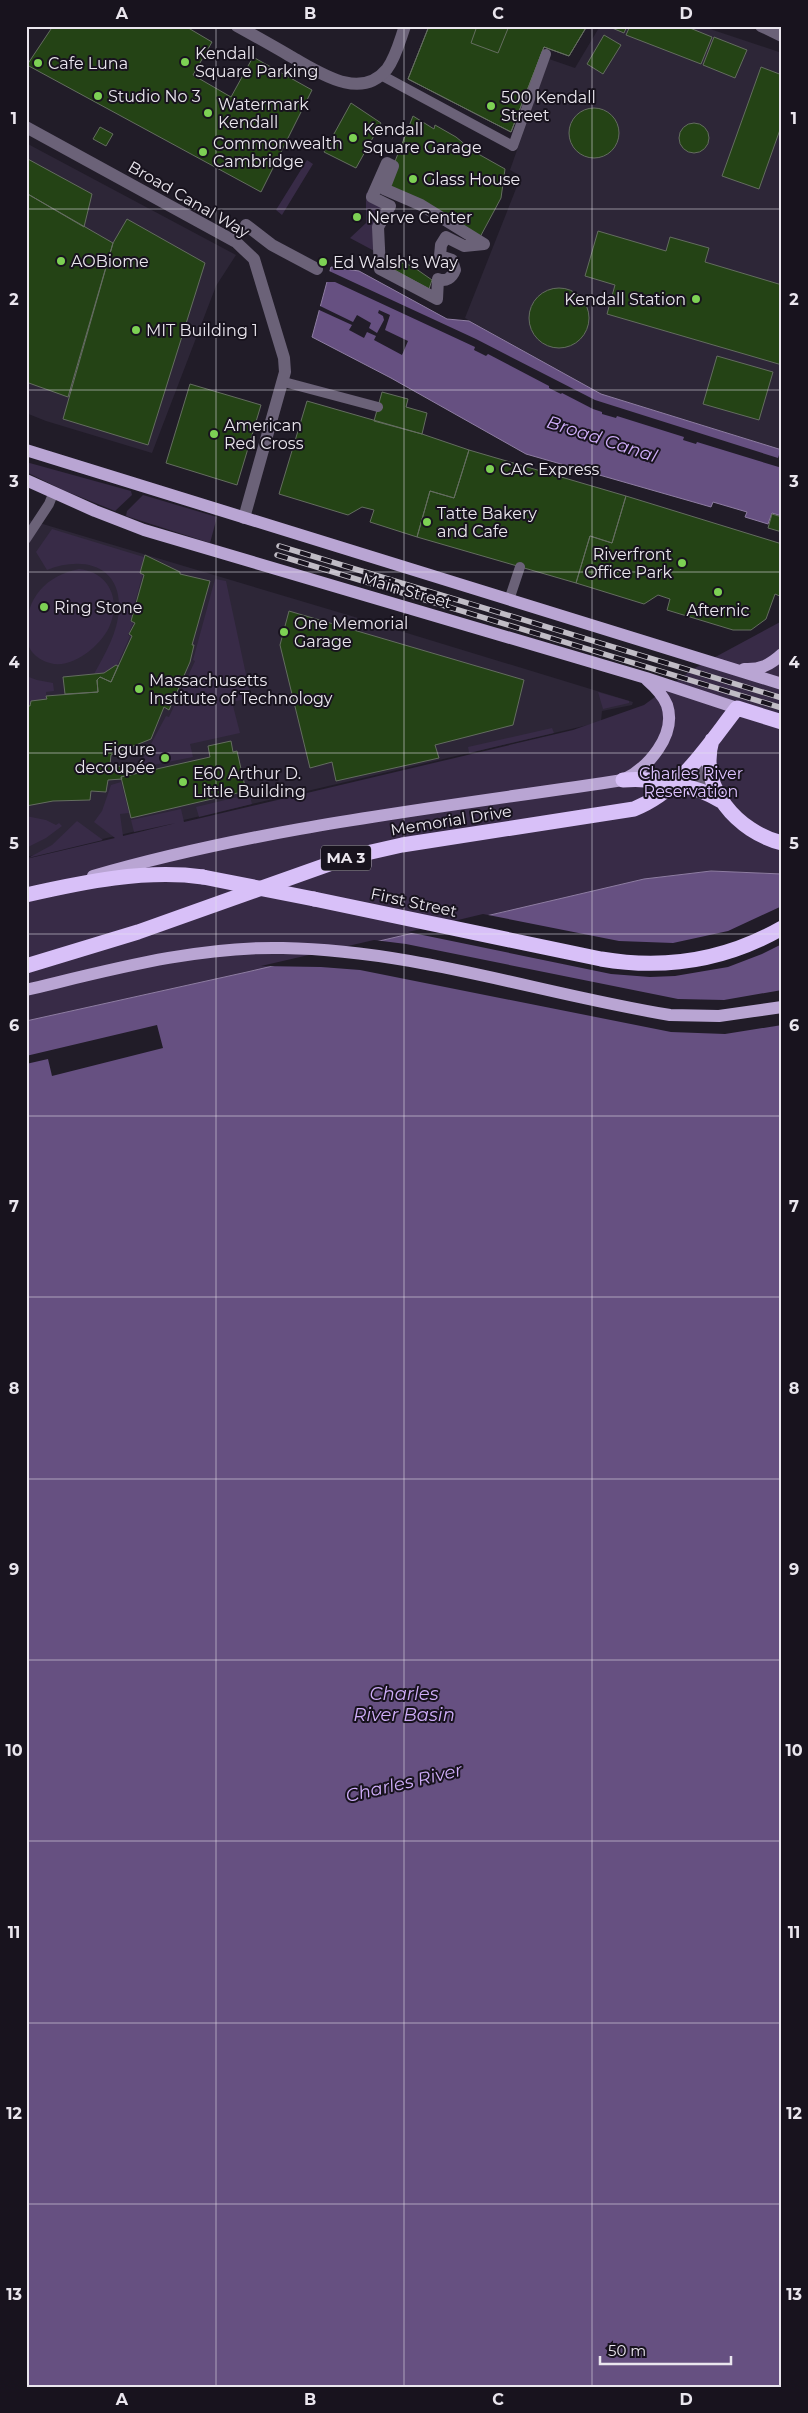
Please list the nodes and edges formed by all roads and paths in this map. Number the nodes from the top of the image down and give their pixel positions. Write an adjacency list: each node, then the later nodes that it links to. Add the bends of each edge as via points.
1 (237, 26): 6 (street, via 335,80 365,84)
2 (404, 26): 6 (street, via 390,64)
3 (767, 27): 4 (street)
4 (782, 36)
5 (546, 54): 6 (lane, via 513,146)
6 (381, 75)
7 (26, 127): 11 (street, Broad Canal Way, via 247,250 254,259 284,358)
8 (393, 166): 8 (street, via 387,163 372,196 390,206 378,227 380,269 437,299 438,279 447,280 455,270 452,260 440,256 446,237 464,246 484,244 421,205 384,189)
9 (246, 224): 10 (street, via 272,245)
10 (317, 269)
11 (284, 382): 12 (lane); 16 (street, Broad Canal Way)
12 (378, 407)
13 (26, 450): 16 (main road, Main Street)
14 (26, 480): 15 (main road, Main Street)
15 (53, 494): 17 (lane); 22 (main road, Main Street, via 144,530)
16 (244, 518): 19 (main road, Main Street)
17 (26, 539)
18 (520, 567): 19 (lane)
19 (509, 600): 21 (main road, Main Street)
20 (782, 654): 21 (main road, via 762,668)
21 (730, 668): 23 (main road, Main Street)
22 (646, 678): 24 (main road, Main Street); 27 (main road, Memorial Drive, via 666,703 667,730 650,759 635,774)
23 (782, 684)
24 (737, 708): 25 (highway, Main Street); 26 (highway, Memorial Drive / MA 3)
25 (782, 722)
26 (712, 740): 28 (highway, Memorial Drive / MA 3); 29 (highway, via 710,770)
27 (623, 780): 28 (highway); 31 (main road, Memorial Drive, via 250,838 128,866)
28 (673, 784): 29 (highway, via 702,791); 33 (highway, Memorial Drive / MA 3, via 652,800 628,810 402,845 349,857 138,932)
29 (721, 801): 30 (highway, via 749,829)
30 (782, 843)
31 (30, 894): 32 (highway, First Street, bridge, via 137,876 203,877 601,959 646,964 710,958)
32 (782, 928)
33 (26, 966)
34 (26, 990): 35 (main road, via 203,952 311,949 405,961 670,1014 705,1017)
35 (782, 1007)

